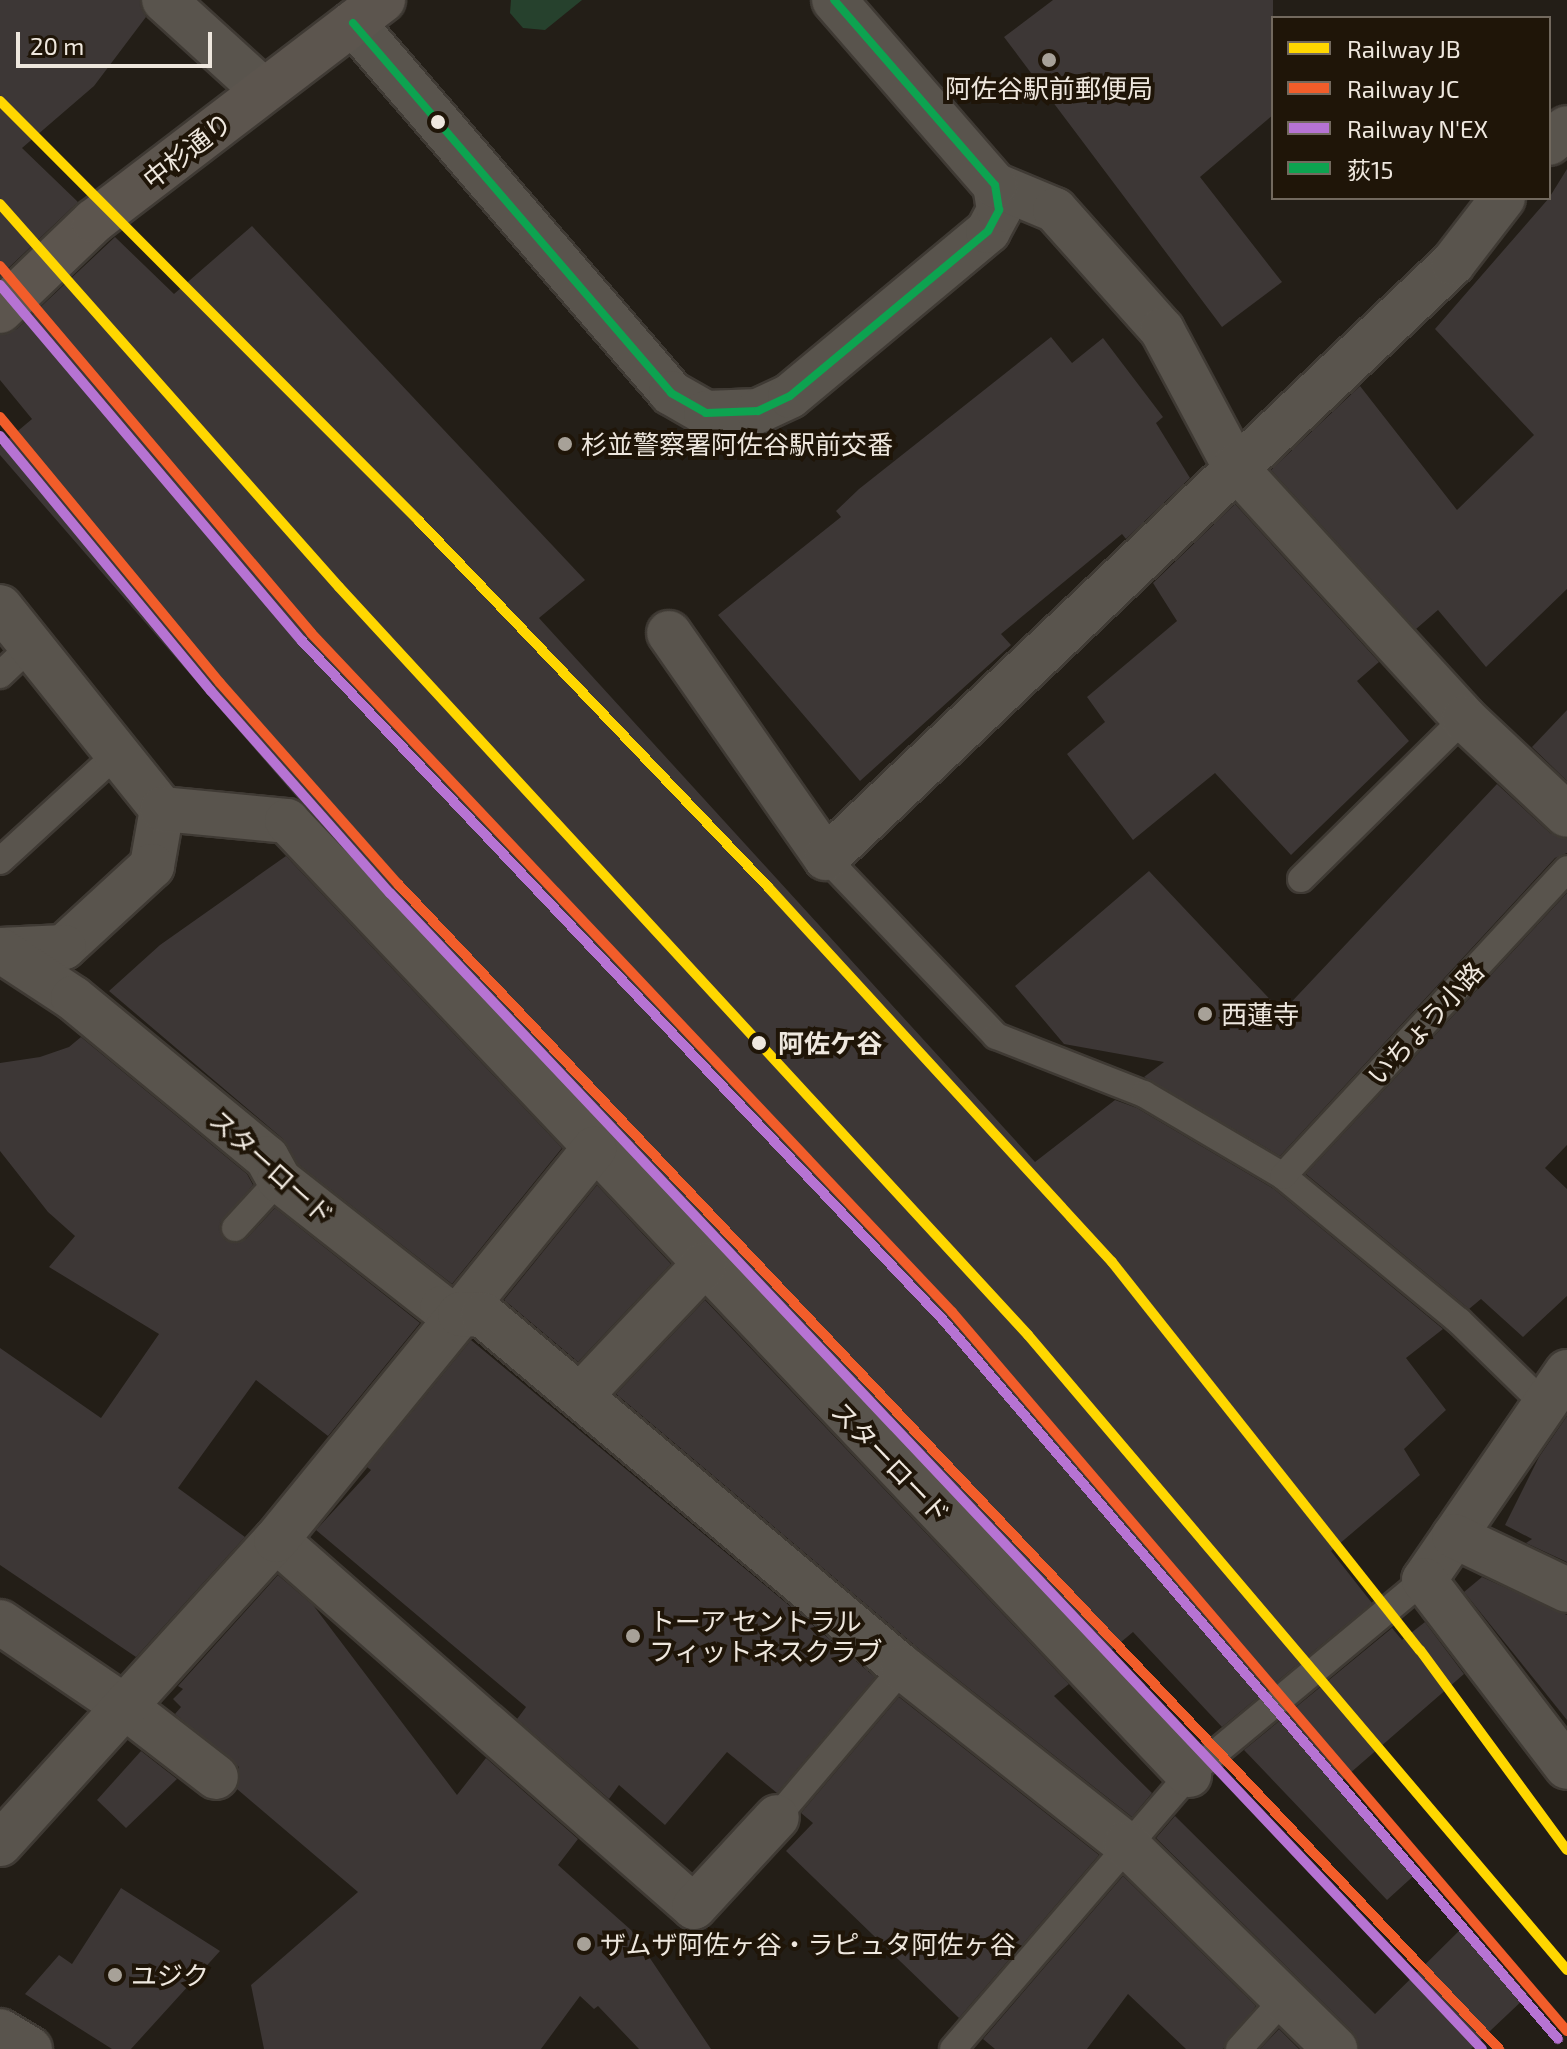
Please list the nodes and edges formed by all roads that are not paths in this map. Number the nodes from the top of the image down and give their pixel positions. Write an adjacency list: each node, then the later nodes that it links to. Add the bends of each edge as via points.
1 (164, 0): 4 (street)
2 (834, 0): 7 (street)
3 (368, 12): 4 (main road, 中杉通り); 7 (street, via 671,393 706,413 758,411 790,396 988,231 999,210)
4 (263, 90): 9 (main road, 中杉通り, via 94,221)
5 (1567, 128): 6 (street)
6 (1551, 141)
7 (995, 185): 10 (street, via 1055,210 1162,330)
8 (1501, 200): 10 (street, via 1453,263)
9 (0, 311)
10 (1235, 467): 15 (street); 19 (street, via 1151,555)
11 (0, 607): 13 (street)
12 (669, 633): 19 (street)
13 (34, 643): 14 (lane); 16 (street)
14 (0, 675)
15 (1464, 718): 18 (street); 22 (lane)
16 (119, 752): 17 (street); 20 (lane)
17 (162, 809): 23 (street, via 152,866 64,947); 24 (street, スターロード, via 287,821)
18 (1567, 815)
19 (826, 858): 25 (lane, via 996,1036 1144,1094)
20 (0, 861)
21 (1567, 869): 25 (lane, いちょう小路)
22 (1301, 879)
23 (0, 950): 26 (street, スターロード, via 73,998 267,1158)
24 (594, 1149): 28 (street, スターロード); 29 (street)
25 (1283, 1176): 30 (lane, via 1459,1321)
26 (279, 1180): 27 (lane); 29 (street, スターロード, via 442,1308)
27 (235, 1228)
28 (704, 1265): 31 (street); 40 (street, スターロード)
29 (460, 1314): 31 (street, スターロード, via 483,1315); 33 (street)
30 (1554, 1387): 32 (street)
31 (582, 1394): 37 (street, スターロード)
32 (1454, 1536): 34 (street); 35 (street)
33 (276, 1540): 38 (street); 42 (street, via 694,1907)
34 (1424, 1580): 39 (street); 40 (lane)
35 (1567, 1590)
36 (0, 1622): 38 (street)
37 (903, 1668): 42 (lane); 44 (street, スターロード)
38 (128, 1709): 41 (street); 43 (street)
39 (1567, 1767)
40 (1189, 1775): 44 (lane)
41 (216, 1777)
42 (777, 1817)
43 (0, 1844)
44 (1126, 1844): 45 (street, スターロード); 48 (lane)
45 (1283, 2000): 49 (lane); 50 (street, スターロード)
46 (0, 2031): 47 (street)
47 (30, 2049)
48 (953, 2049)
49 (1239, 2049)
50 (1335, 2049)

